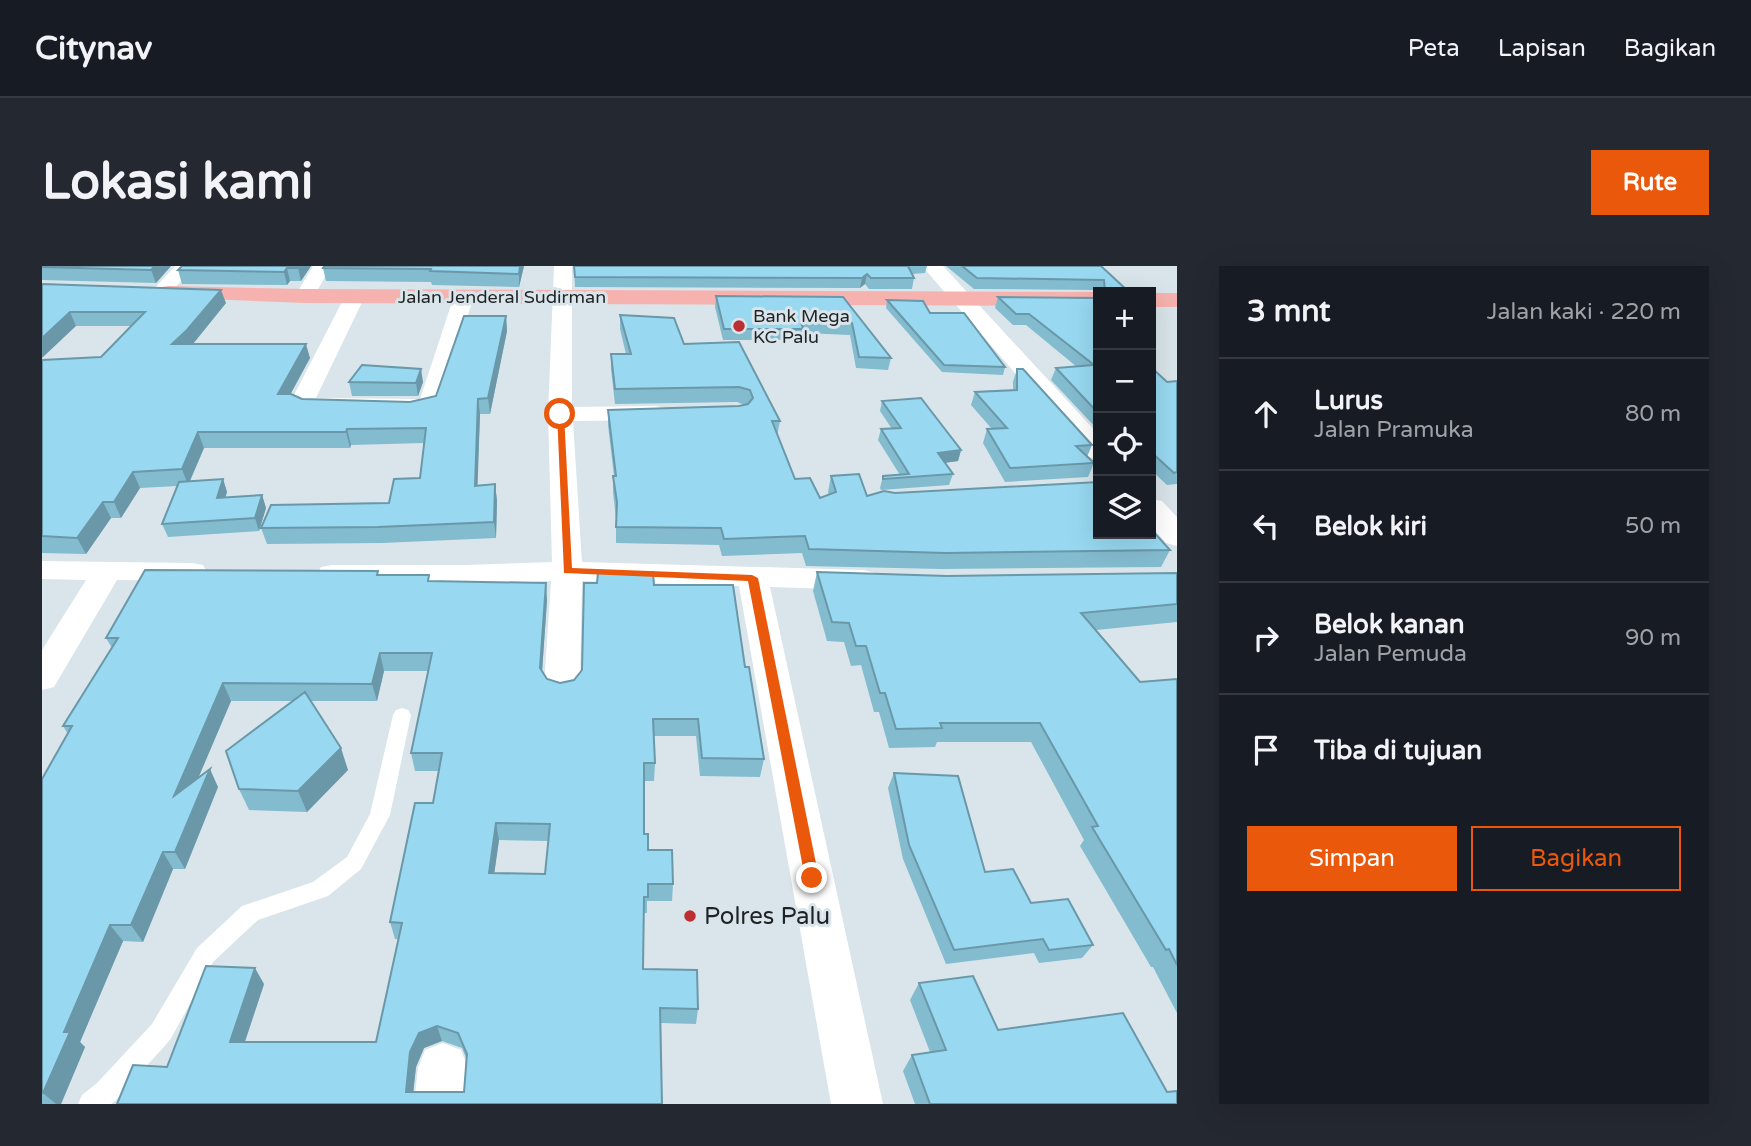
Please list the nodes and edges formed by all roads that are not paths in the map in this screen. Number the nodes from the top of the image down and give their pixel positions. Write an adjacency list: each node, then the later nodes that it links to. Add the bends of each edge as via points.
1 (185, 266): 5 (street)
2 (322, 266): 6 (street)
3 (563, 266): 9 (street)
4 (932, 266): 10 (street)
5 (148, 293): 6 (highway, Jalan Jenderal Sudirman)
6 (304, 296): 7 (highway, Jalan Jenderal Sudirman)
7 (355, 296): 8 (highway, Jalan Jenderal Sudirman); 8 (street, via 303,401 306,405 413,408 430,404)
8 (464, 296): 9 (highway, Jalan Jenderal Sudirman)
9 (562, 297): 10 (highway, Jalan Jenderal Sudirman); 15 (street)
10 (961, 298): 11 (highway, Jalan Jenderal Sudirman); 16 (street)
11 (1093, 299)
12 (1156, 300): 13 (highway)
13 (1177, 300)
14 (675, 413): 15 (street)
15 (560, 414): 21 (street)
16 (1093, 445)
17 (1156, 513): 18 (street)
18 (1177, 536)
19 (42, 570): 20 (street)
20 (107, 571): 22 (street); 26 (street)
21 (567, 571): 23 (street); 24 (street); 27 (street)
22 (217, 572)
23 (300, 573)
24 (752, 578): 25 (street); 30 (street)
25 (887, 581)
26 (42, 678)
27 (562, 686)
28 (402, 715): 29 (lane, via 380,815 354,863 320,889 250,913 205,955 161,1032)
29 (91, 1104)
30 (857, 1104)

